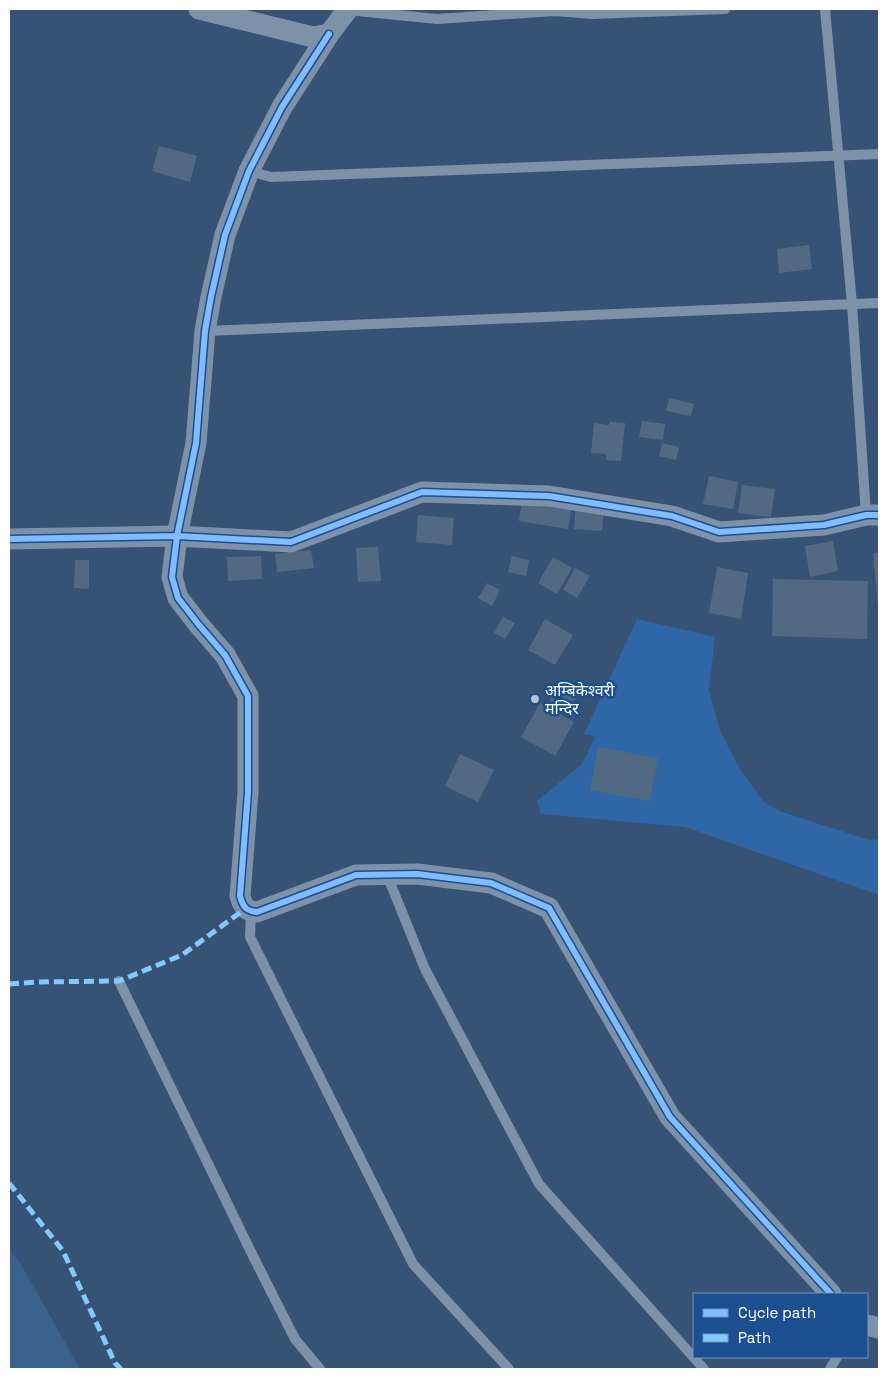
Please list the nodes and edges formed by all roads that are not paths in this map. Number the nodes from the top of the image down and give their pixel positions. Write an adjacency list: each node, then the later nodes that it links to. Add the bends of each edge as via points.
1 (200, 9): 5 (street, via 313,37)
2 (348, 9): 3 (lane, via 437,19 555,11 592,14); 5 (street)
3 (724, 9)
4 (825, 9): 7 (lane)
5 (329, 34): 8 (street, via 282,107)
6 (879, 154): 7 (lane)
7 (838, 156): 8 (lane, via 271,178); 10 (lane)
8 (249, 171): 11 (street, via 225,235)
9 (879, 303): 10 (lane)
10 (852, 304): 11 (lane); 12 (lane)
11 (205, 331): 13 (street, via 196,443)
12 (872, 515): 13 (street, via 824,526 719,532 672,516 549,496 422,492 291,542)
13 (177, 536): 14 (street); 16 (street, via 172,577 178,598 225,655 248,696 248,792 240,896 242,906)
14 (9, 539)
15 (387, 875): 16 (street, via 356,875 268,909); 18 (street, via 417,874 491,883 549,908 670,1117); 19 (lane, via 425,969 540,1184)
16 (250, 912): 23 (lane, via 250,938 413,1264)
17 (119, 981): 22 (lane, via 295,1339)
18 (831, 1293)
19 (693, 1357)
20 (694, 1358): 24 (lane)
21 (836, 1358): 25 (lane)
22 (320, 1369)
23 (509, 1369)
24 (704, 1369)
25 (830, 1369)

